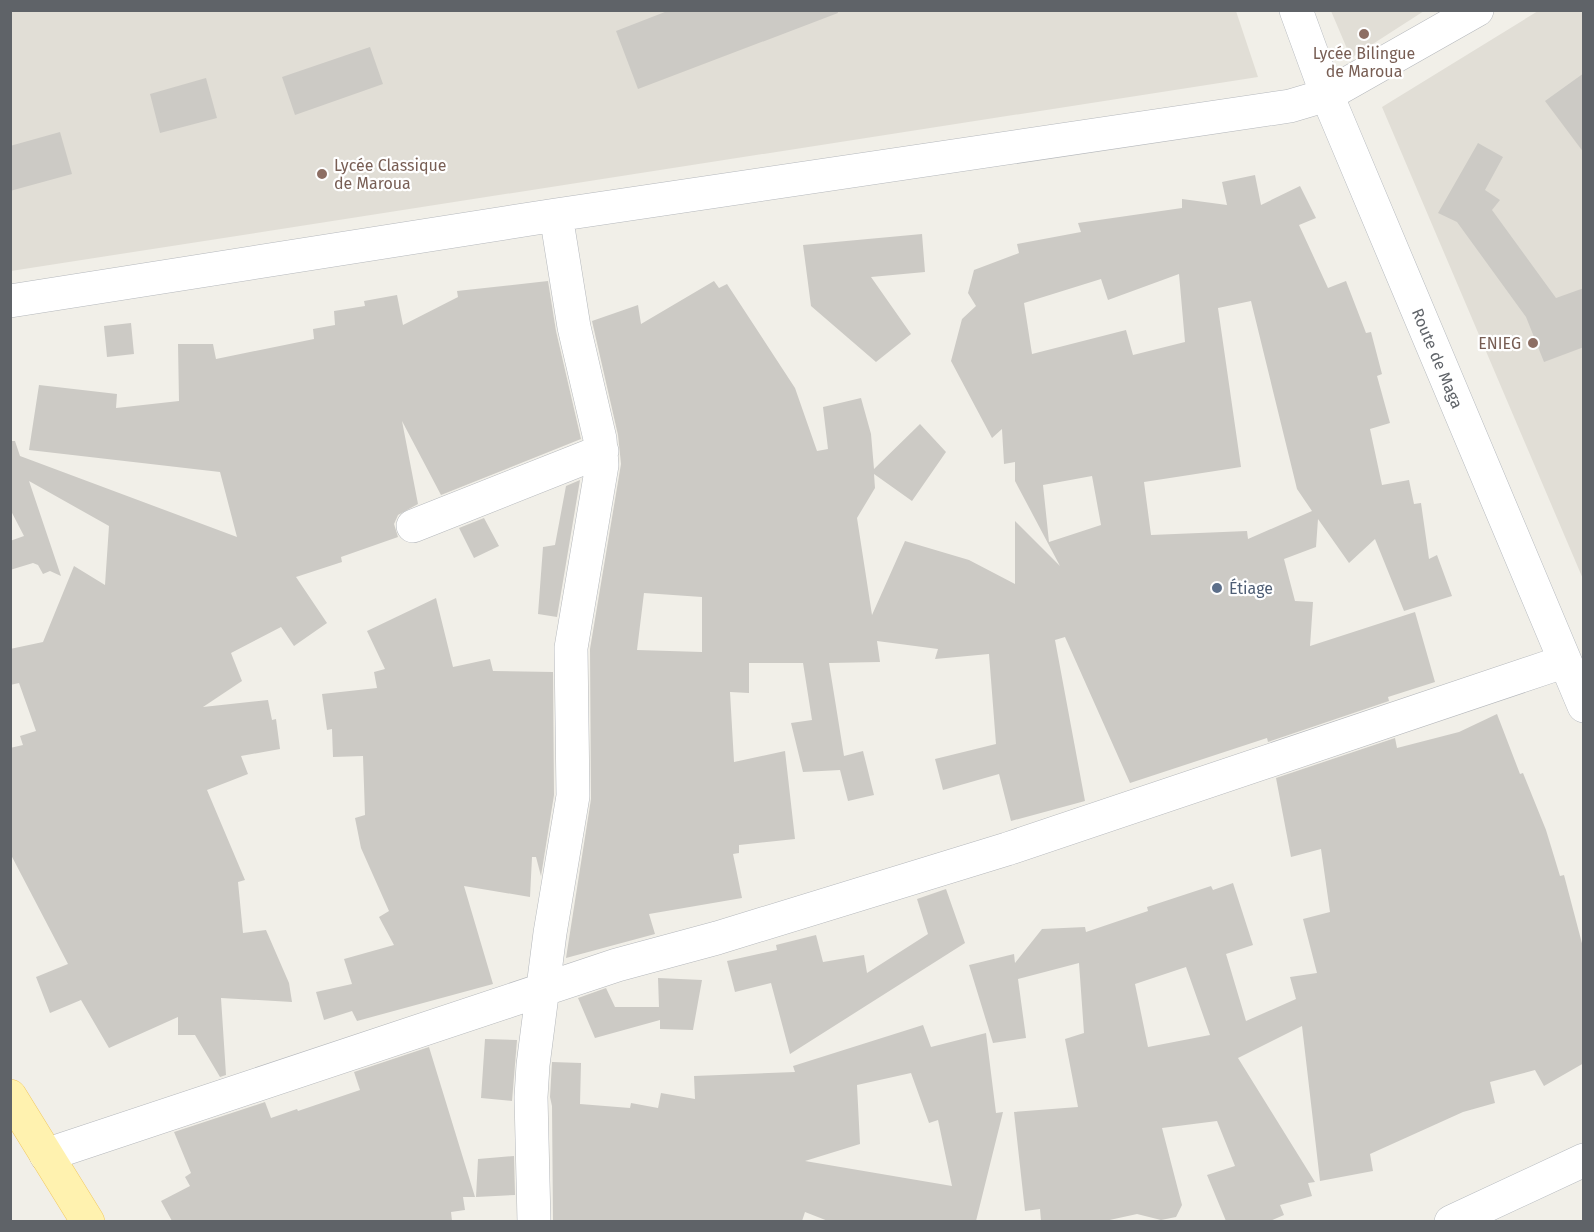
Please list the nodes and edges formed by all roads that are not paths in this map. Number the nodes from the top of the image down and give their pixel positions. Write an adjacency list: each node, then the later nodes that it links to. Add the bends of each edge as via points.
1 (1296, 10): 3 (street, Route de Maga)
2 (1477, 10): 3 (street)
3 (1327, 95): 4 (street, via 1290,106); 8 (street, Route de Maga)
4 (555, 215): 5 (street); 6 (street, via 574,327)
5 (10, 301)
6 (602, 451): 7 (street); 10 (street, via 571,648 573,796)
7 (412, 526)
8 (1563, 662): 9 (street, Route de Maga); 10 (street, via 1007,849)
9 (1584, 706)
10 (543, 989): 12 (street); 15 (street, via 531,1097)
11 (10, 1096): 12 (main road)
12 (46, 1155): 14 (main road)
13 (1584, 1160): 16 (street)
14 (88, 1221)
15 (534, 1221)
16 (1451, 1221)

